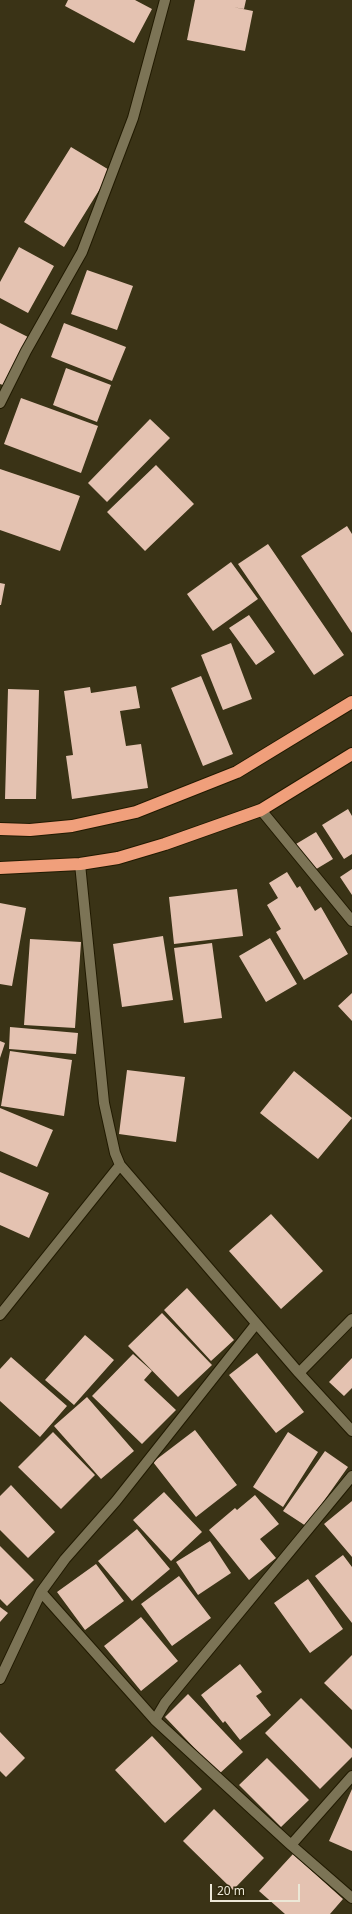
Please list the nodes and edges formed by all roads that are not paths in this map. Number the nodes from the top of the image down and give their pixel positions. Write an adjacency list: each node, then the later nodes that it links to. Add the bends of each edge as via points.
1 (165, 0): 2 (street, via 133,118 82,252)
2 (0, 403)
3 (352, 702): 6 (highway, via 237,772 136,812 72,826 30,830)
4 (352, 754): 5 (highway)
5 (261, 810): 7 (highway, via 118,858); 9 (street)
6 (0, 829)
7 (80, 864): 8 (highway); 10 (street, via 104,1103)
8 (0, 868)
9 (352, 921)
10 (120, 1165): 11 (street); 13 (street)
11 (0, 1315)
12 (352, 1318): 14 (street)
13 (256, 1324): 14 (street); 17 (street)
14 (299, 1373): 15 (street)
15 (352, 1431)
16 (352, 1476): 19 (street, via 165,1703)
17 (41, 1592): 18 (street); 19 (street)
18 (0, 1679)
19 (155, 1720): 21 (street)
20 (352, 1776): 21 (street)
21 (291, 1845): 22 (street)
22 (352, 1898)

